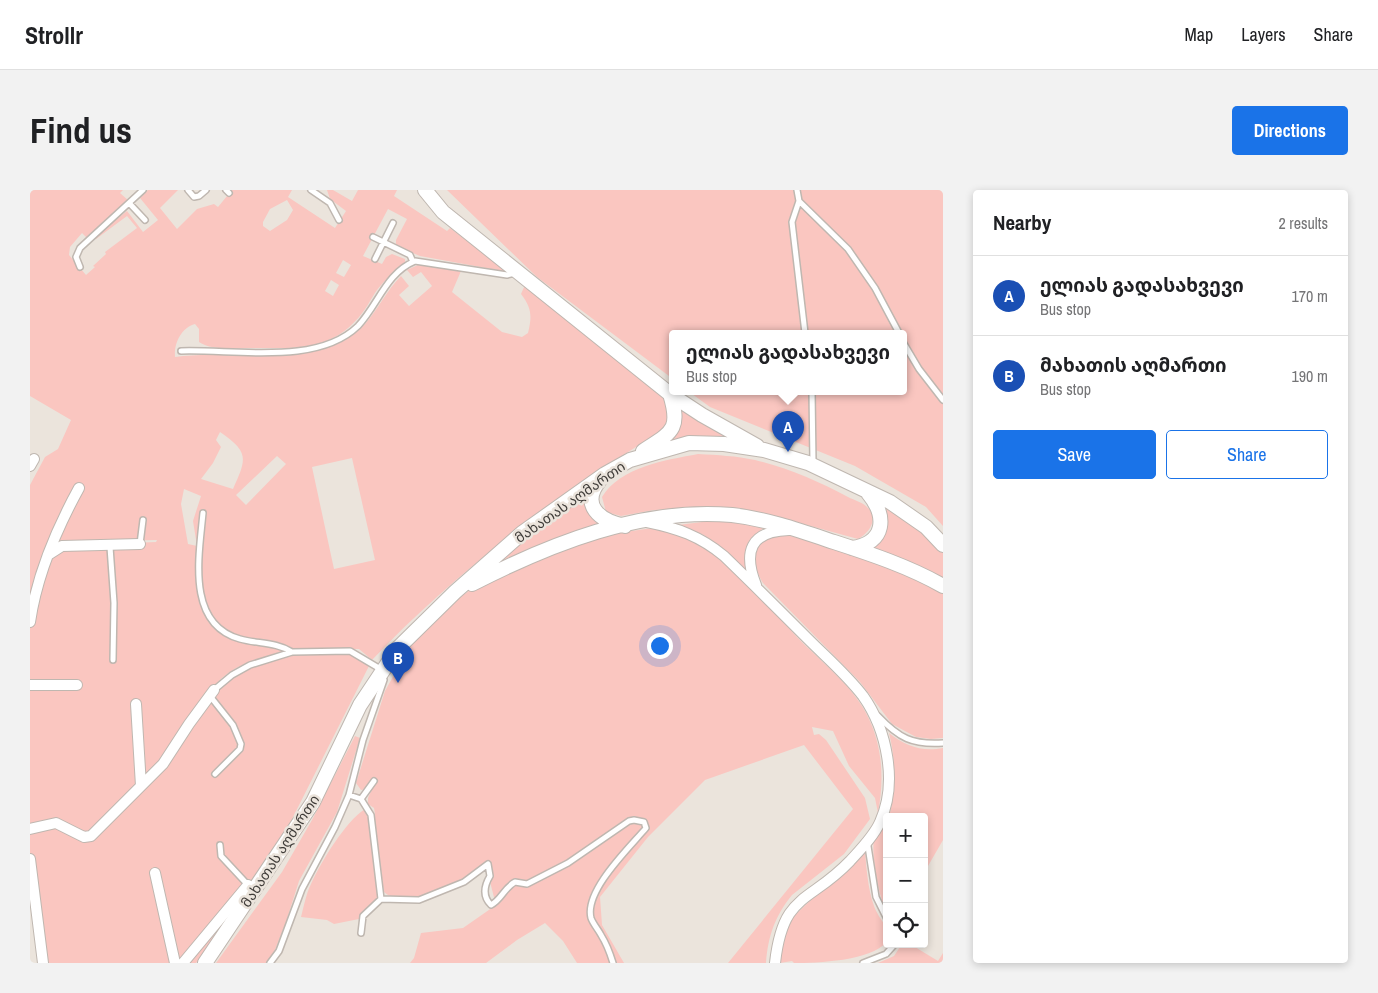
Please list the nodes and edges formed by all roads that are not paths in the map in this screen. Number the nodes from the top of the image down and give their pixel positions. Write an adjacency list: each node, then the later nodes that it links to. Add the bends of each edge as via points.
1 (144, 190): 8 (lane)
2 (188, 190): 3 (lane, via 194,197)
3 (206, 190)
4 (312, 190): 10 (lane, via 330,203)
5 (425, 190): 17 (main road, via 444,212)
6 (798, 190): 7 (lane)
7 (799, 201): 18 (lane, via 792,222); 19 (lane, via 848,249 875,288)
8 (130, 204): 9 (lane); 16 (lane, via 80,248 76,257)
9 (145, 220)
10 (339, 220)
11 (393, 223): 13 (lane)
12 (373, 237): 13 (lane)
13 (383, 242): 14 (lane); 15 (lane, via 410,255)
14 (375, 259)
15 (413, 262): 17 (lane, via 420,260); 21 (lane, via 388,282 356,327 320,348 291,352)
16 (80, 266)
17 (521, 277): 22 (main road)
18 (805, 330)
19 (897, 330)
20 (907, 349): 26 (lane)
21 (181, 351)
22 (669, 393)
23 (670, 395): 28 (main road, via 676,413 672,429)
24 (672, 395): 27 (main road)
25 (812, 395): 29 (lane)
26 (943, 400)
27 (764, 450): 28 (main road, მახათას აღმართი, via 689,443); 29 (main road, მახათას აღმართი)
28 (630, 460): 30 (main road, მახათას აღმართი)
29 (813, 466): 32 (main road, მახათას აღმართი)
30 (605, 474): 36 (main road, via 593,488 591,501 594,510 611,523); 45 (main road, მახათას აღმართი, via 522,533)
31 (79, 488): 42 (street, via 58,526)
32 (865, 490): 39 (main road, მახათას აღმართი, via 890,502 926,527); 41 (main road, via 877,504 880,528 874,539)
33 (203, 512): 48 (lane, via 201,601 207,614 218,629 240,639 282,646)
34 (143, 520): 38 (lane)
35 (646, 522): 36 (main road, მახათას აღმართი); 37 (main road, მახათას აღმართი, via 702,514 764,521); 44 (street, via 701,538)
36 (626, 526): 45 (main road, მახათას აღმართი, via 564,543 520,560)
37 (796, 530): 41 (main road, მახათას აღმართი); 44 (street, via 765,534 754,542 749,555 750,568)
38 (140, 544): 40 (street)
39 (943, 545)
40 (110, 546): 42 (street, via 62,546); 49 (lane)
41 (852, 548): 43 (main road, მახათას აღმართი)
42 (48, 555): 46 (street)
43 (943, 586)
44 (758, 588): 55 (street, via 848,680)
45 (456, 592): 47 (main road, მახათას აღმართი)
46 (30, 622)
47 (398, 648): 50 (main road, მახათას აღმართი); 60 (lane, via 377,696)
48 (292, 652): 50 (lane, via 350,651); 53 (lane, via 232,674)
49 (113, 660)
50 (382, 670): 67 (main road, მახათას აღმართი, via 360,705 314,802)
51 (30, 685): 52 (street)
52 (77, 685)
53 (212, 693): 57 (lane, via 241,744 240,749); 59 (street, via 163,764)
54 (136, 704): 59 (street)
55 (872, 710): 56 (lane, via 906,740); 63 (street, via 882,734 888,775 883,815)
56 (943, 743)
57 (215, 774)
58 (374, 781): 61 (lane)
59 (141, 786): 62 (street, via 91,836 84,837 56,823)
60 (348, 795): 61 (lane); 76 (lane, via 302,889 279,951)
61 (361, 799): 68 (lane, via 371,815)
62 (30, 829)
63 (867, 840): 69 (lane, via 876,897); 78 (street, via 849,862 788,914 780,933)
64 (220, 846): 67 (lane, via 221,856)
65 (30, 859): 72 (street)
66 (156, 873): 73 (street)
67 (252, 888): 74 (street); 75 (main road, მახათას აღმართი)
68 (381, 899): 70 (lane, via 363,916); 77 (lane, via 419,900 464,882 488,864 490,876 484,886 486,900 491,905 500,900 509,885 515,882 527,884 568,863 629,821 641,820 646,828 606,875 590,910)
69 (883, 911)
70 (361, 933)
71 (891, 948): 79 (lane, via 886,954)
72 (43, 963)
73 (175, 963)
74 (183, 963)
75 (206, 963)
76 (270, 963)
77 (613, 963)
78 (775, 963)
79 (863, 963)

